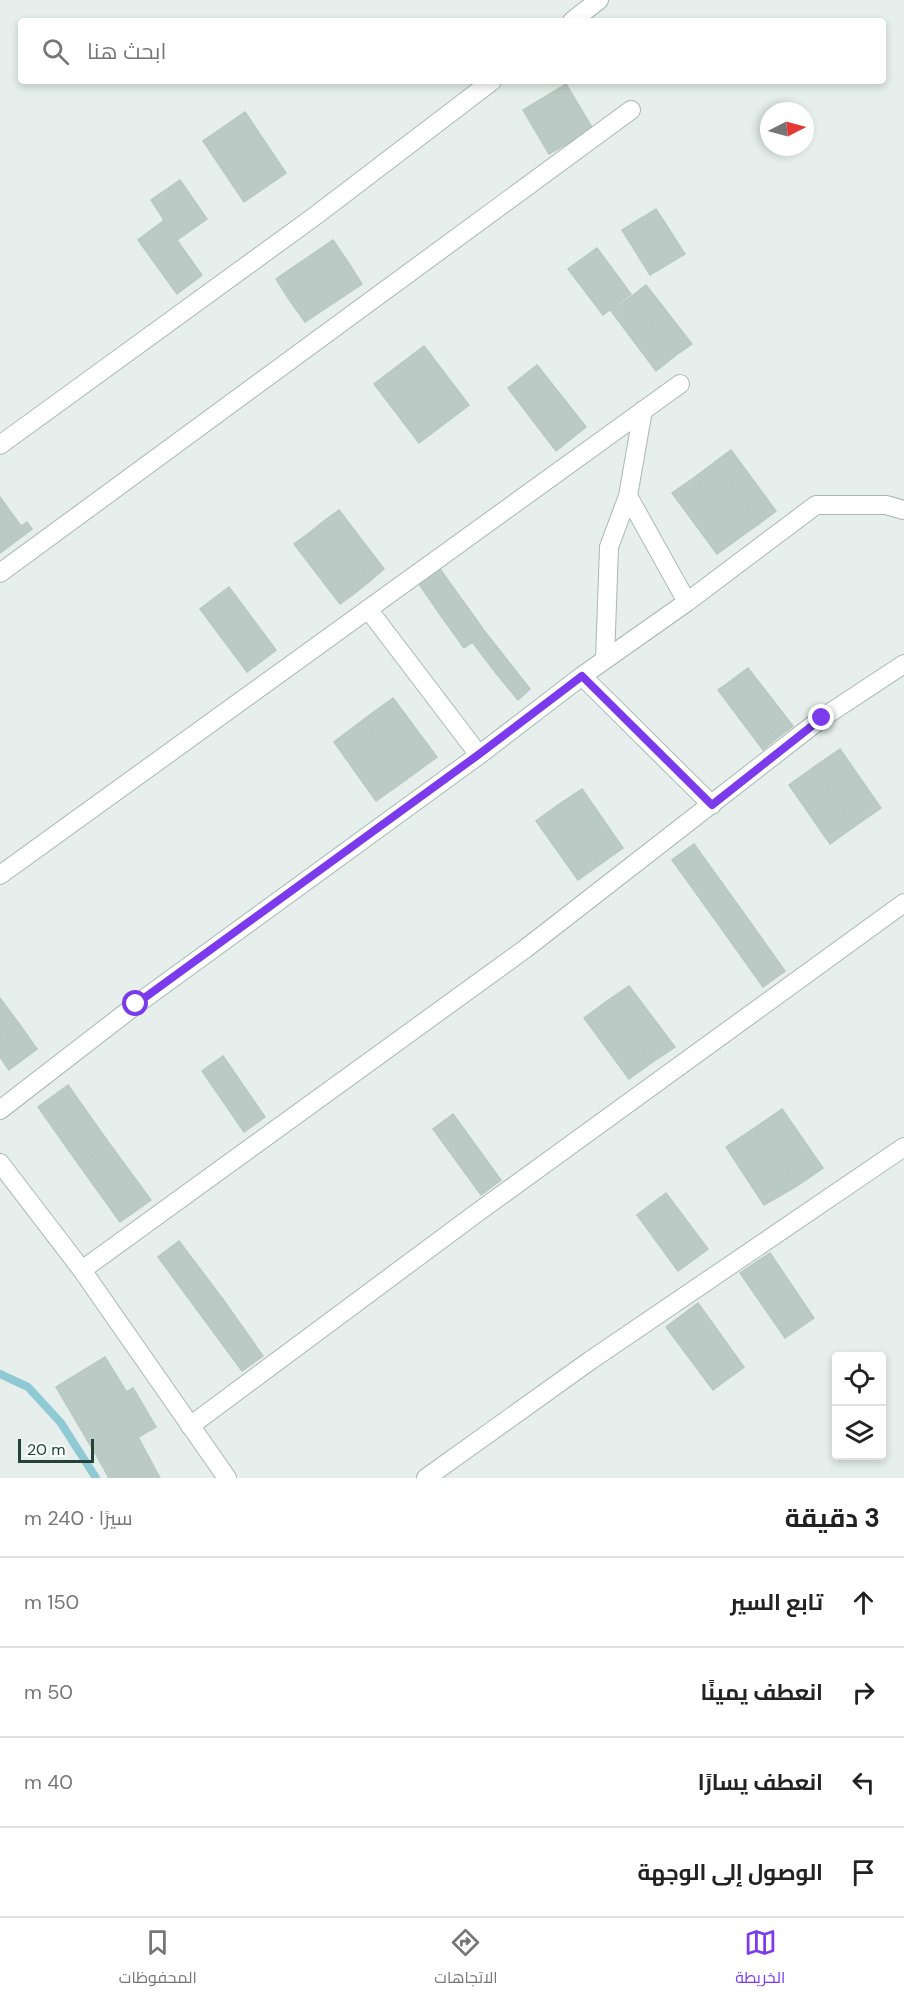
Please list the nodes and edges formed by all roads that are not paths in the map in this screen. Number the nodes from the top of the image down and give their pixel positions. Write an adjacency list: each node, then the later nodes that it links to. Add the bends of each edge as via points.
1 (599, 0): 2 (street)
2 (576, 18)
3 (488, 84): 7 (street, via 315,216)
4 (631, 110): 10 (street)
5 (680, 384): 6 (street)
6 (643, 410): 8 (street); 12 (street)
7 (0, 445)
8 (627, 496): 11 (street); 13 (street, via 609,547)
9 (904, 510): 11 (street, via 816,505)
10 (0, 573)
11 (687, 602): 13 (street)
12 (368, 609): 16 (street); 18 (street)
13 (605, 659): 15 (street)
14 (904, 664): 17 (street, via 822,718)
15 (582, 676): 16 (street); 17 (street)
16 (478, 755): 20 (street, via 136,1004)
17 (712, 805): 23 (street, via 525,949)
18 (0, 875)
19 (904, 903): 24 (street)
20 (0, 1110)
21 (904, 1147): 26 (street, via 591,1360)
22 (0, 1163): 23 (street)
23 (82, 1270): 24 (street)
24 (190, 1426): 25 (street)
25 (227, 1478)
26 (426, 1478)

